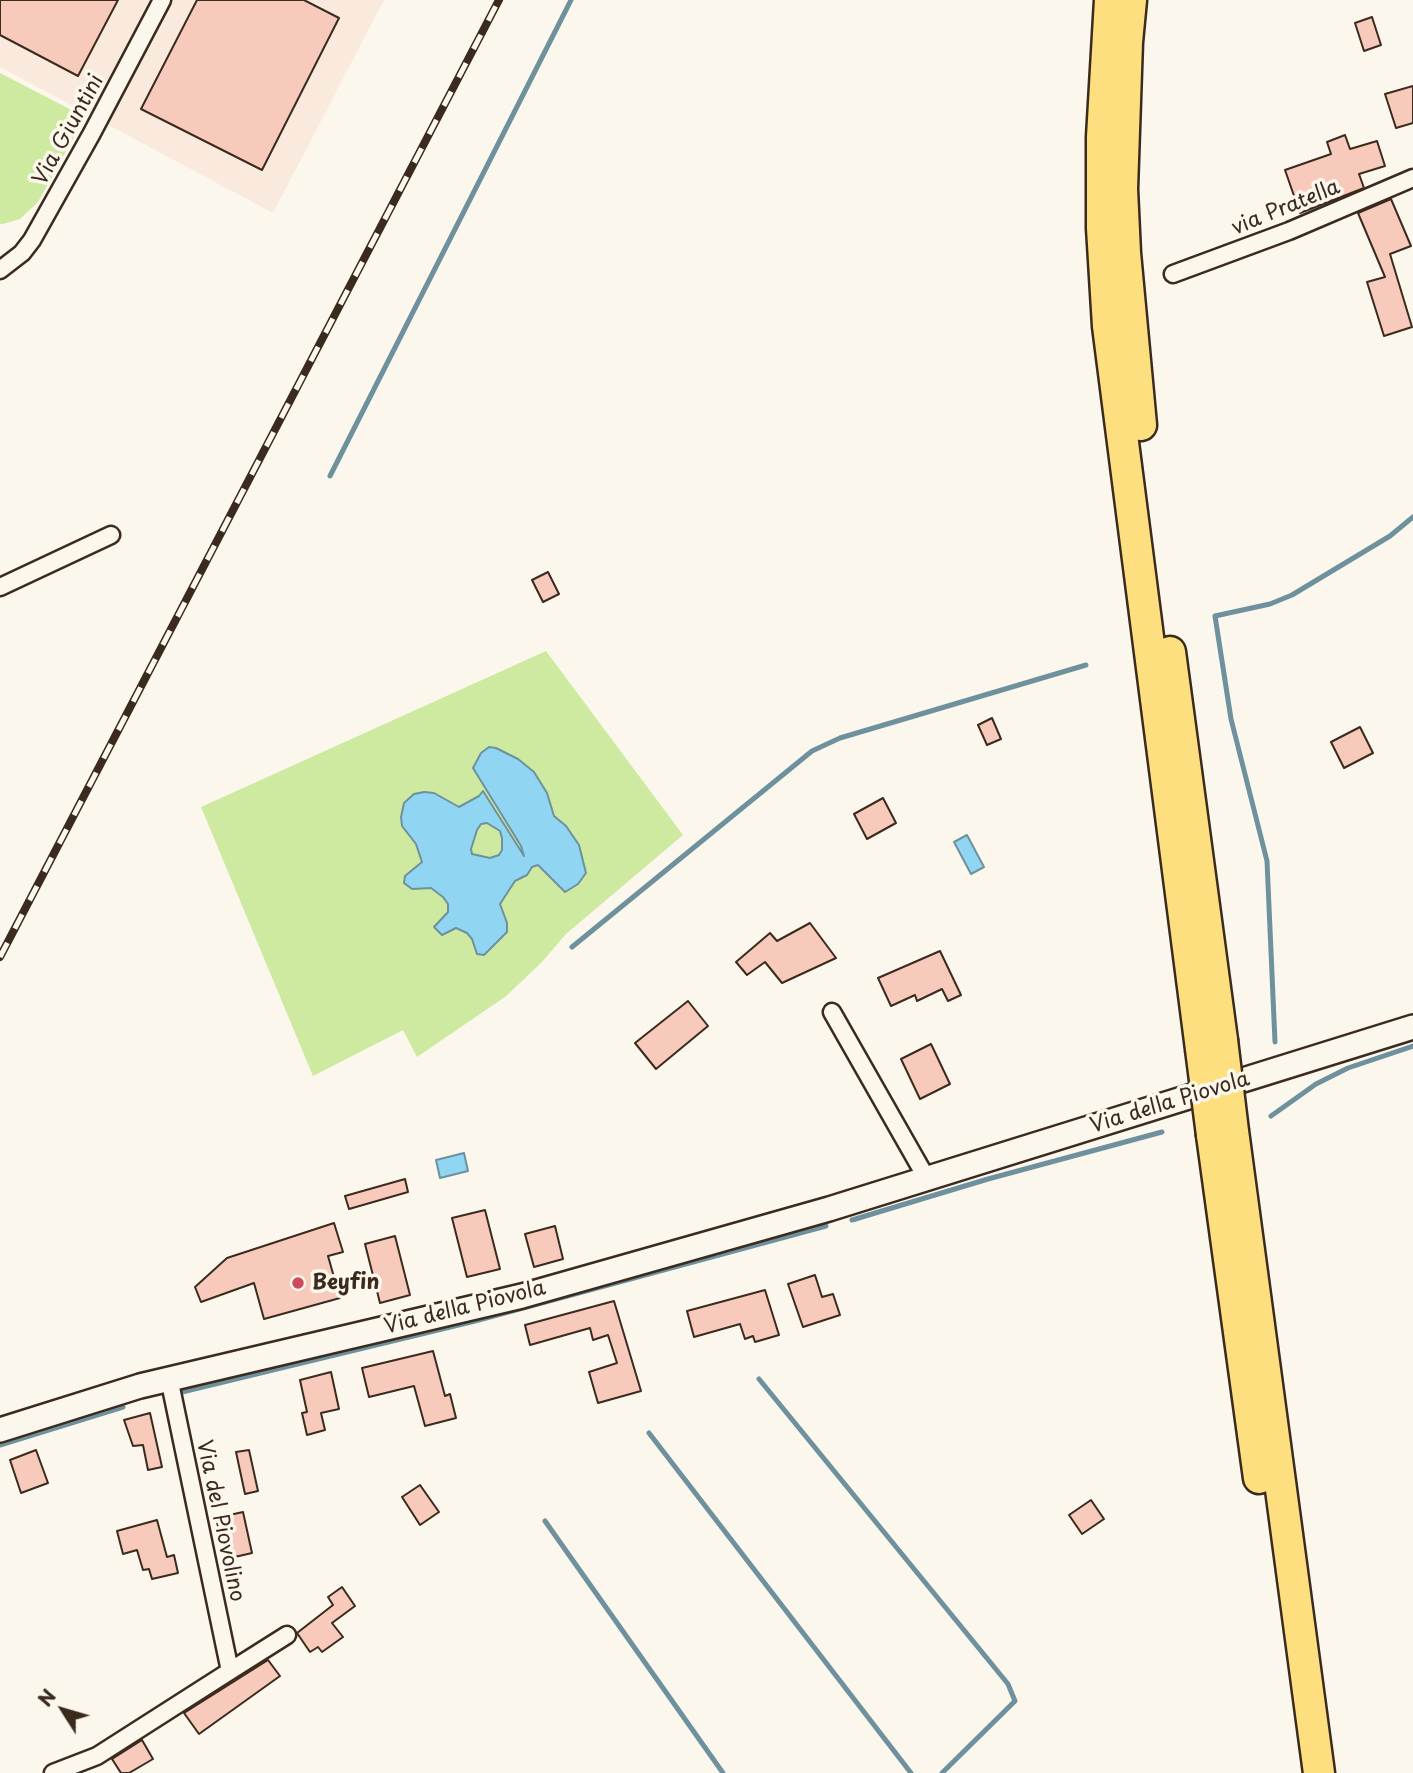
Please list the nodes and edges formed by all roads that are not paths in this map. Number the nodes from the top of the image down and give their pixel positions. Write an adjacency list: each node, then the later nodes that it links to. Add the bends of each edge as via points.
1 (162, 0): 5 (street, Via Giuntini, via 32,240)
2 (1110, 0): 11 (highway, via 1102,137 1108,326)
3 (1131, 0): 11 (highway, via 1122,189 1131,329)
4 (1413, 178): 6 (street, via Pratella)
5 (0, 270)
6 (1173, 274)
7 (111, 535): 8 (street)
8 (0, 587)
9 (832, 1012): 13 (street)
10 (1413, 1027): 13 (street, Via della Piovola)
11 (1212, 1045): 12 (highway, bridge)
12 (1222, 1133): 19 (highway); 20 (highway)
13 (928, 1179): 14 (street, Via della Piovola, via 522,1296)
14 (169, 1378): 15 (street, Via della Piovola); 17 (street, Via del Piovolino)
15 (0, 1430)
16 (286, 1635): 17 (street)
17 (230, 1671): 18 (street, via 97,1756)
18 (53, 1773)
19 (1298, 1773)
20 (1319, 1773)

